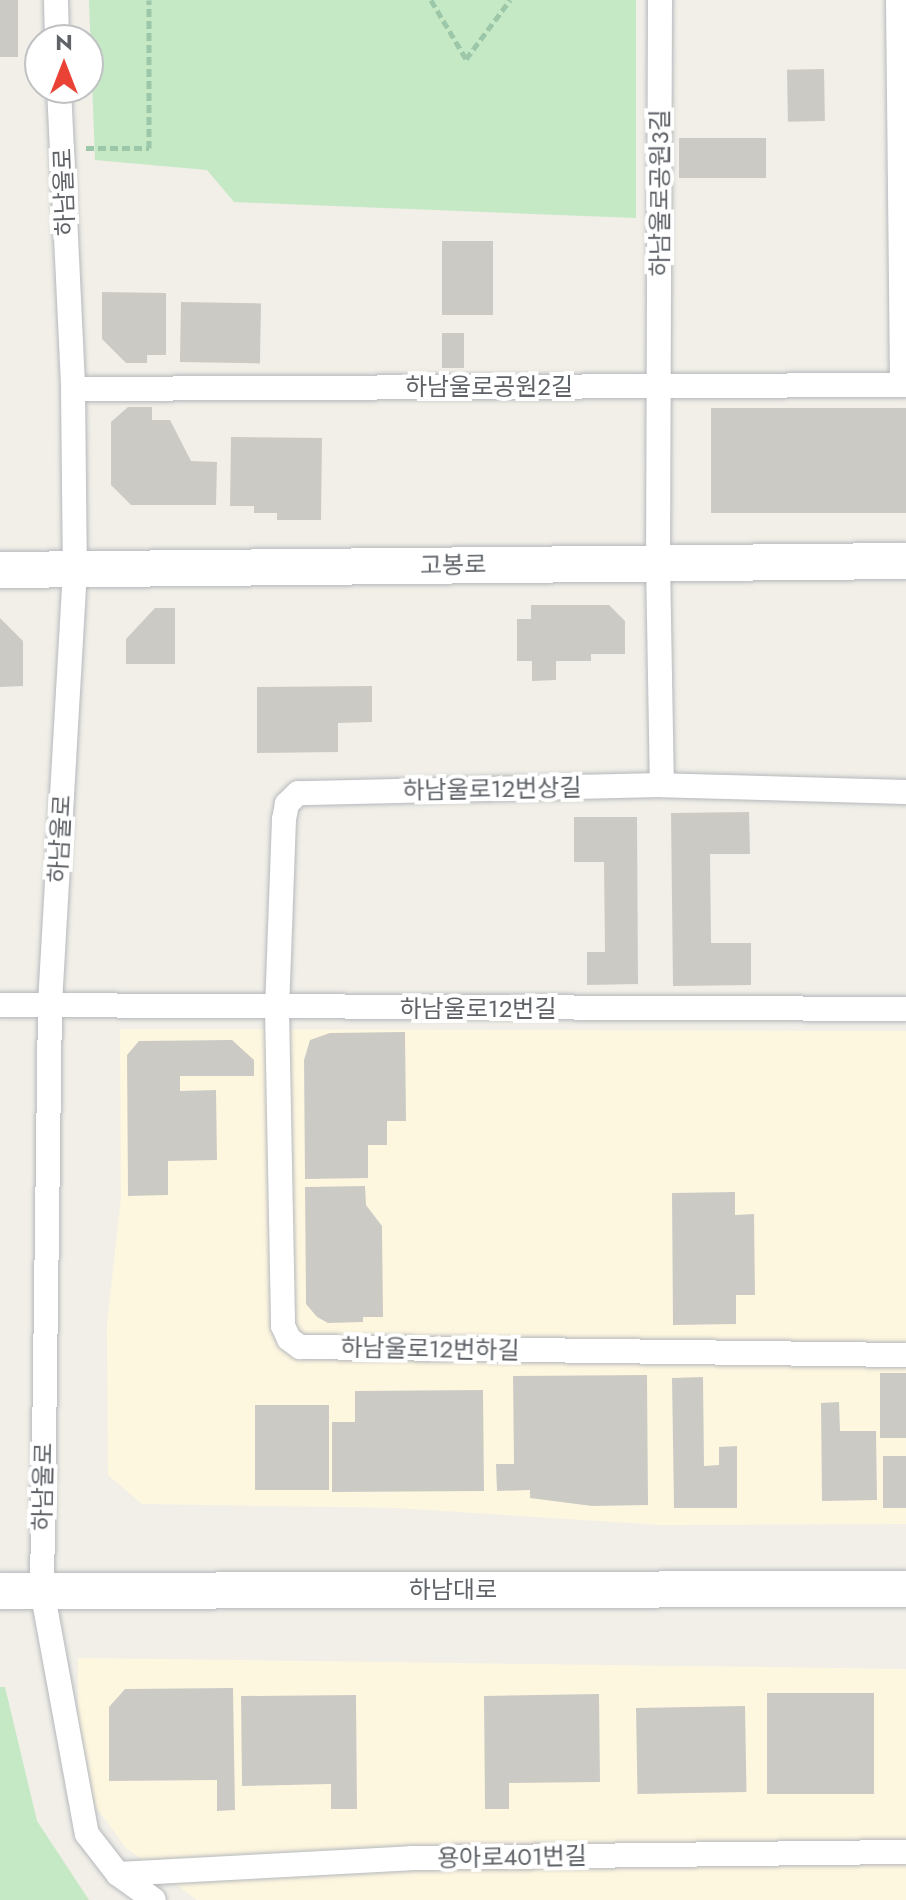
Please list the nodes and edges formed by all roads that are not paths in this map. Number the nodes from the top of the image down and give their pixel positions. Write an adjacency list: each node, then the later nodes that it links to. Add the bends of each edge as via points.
1 (56, 0): 4 (street)
2 (660, 0): 7 (street, 하남울로공원3길)
3 (898, 0): 6 (street)
4 (57, 24)
5 (60, 104): 8 (street, 하남울로)
6 (904, 385): 7 (street, 하남울로공원2길)
7 (659, 386): 8 (street, 하남울로공원2길); 10 (street, 하남울로공원3길)
8 (73, 389): 12 (street, 하남울로)
9 (906, 561): 10 (main road, 고봉로)
10 (658, 562): 12 (main road, 고봉로); 13 (street, 하남울로공원3길)
11 (0, 570): 12 (main road, 고봉로)
12 (75, 570): 15 (street, 하남울로)
13 (662, 785): 14 (street, 하남울로12번상길); 17 (street, 하남울로12번상길, via 298,793 287,804 284,819)
14 (906, 792)
15 (50, 1004): 16 (street, 하남울로12번길); 17 (street, 하남울로12번길); 21 (street, 하남울로)
16 (0, 1005)
17 (277, 1009): 18 (street, 하남울로12번길); 19 (street, 하남울로12번하길, via 283,1326 300,1347)
18 (906, 1009)
19 (906, 1355)
20 (906, 1589): 21 (main road, 하남대로)
21 (42, 1590): 22 (main road, 하남대로); 24 (street, 하남울로, via 87,1834)
22 (0, 1591)
23 (906, 1852): 24 (street, 용아로401번길, via 411,1858)
24 (118, 1874): 25 (street, 하남울로)
25 (154, 1900)

